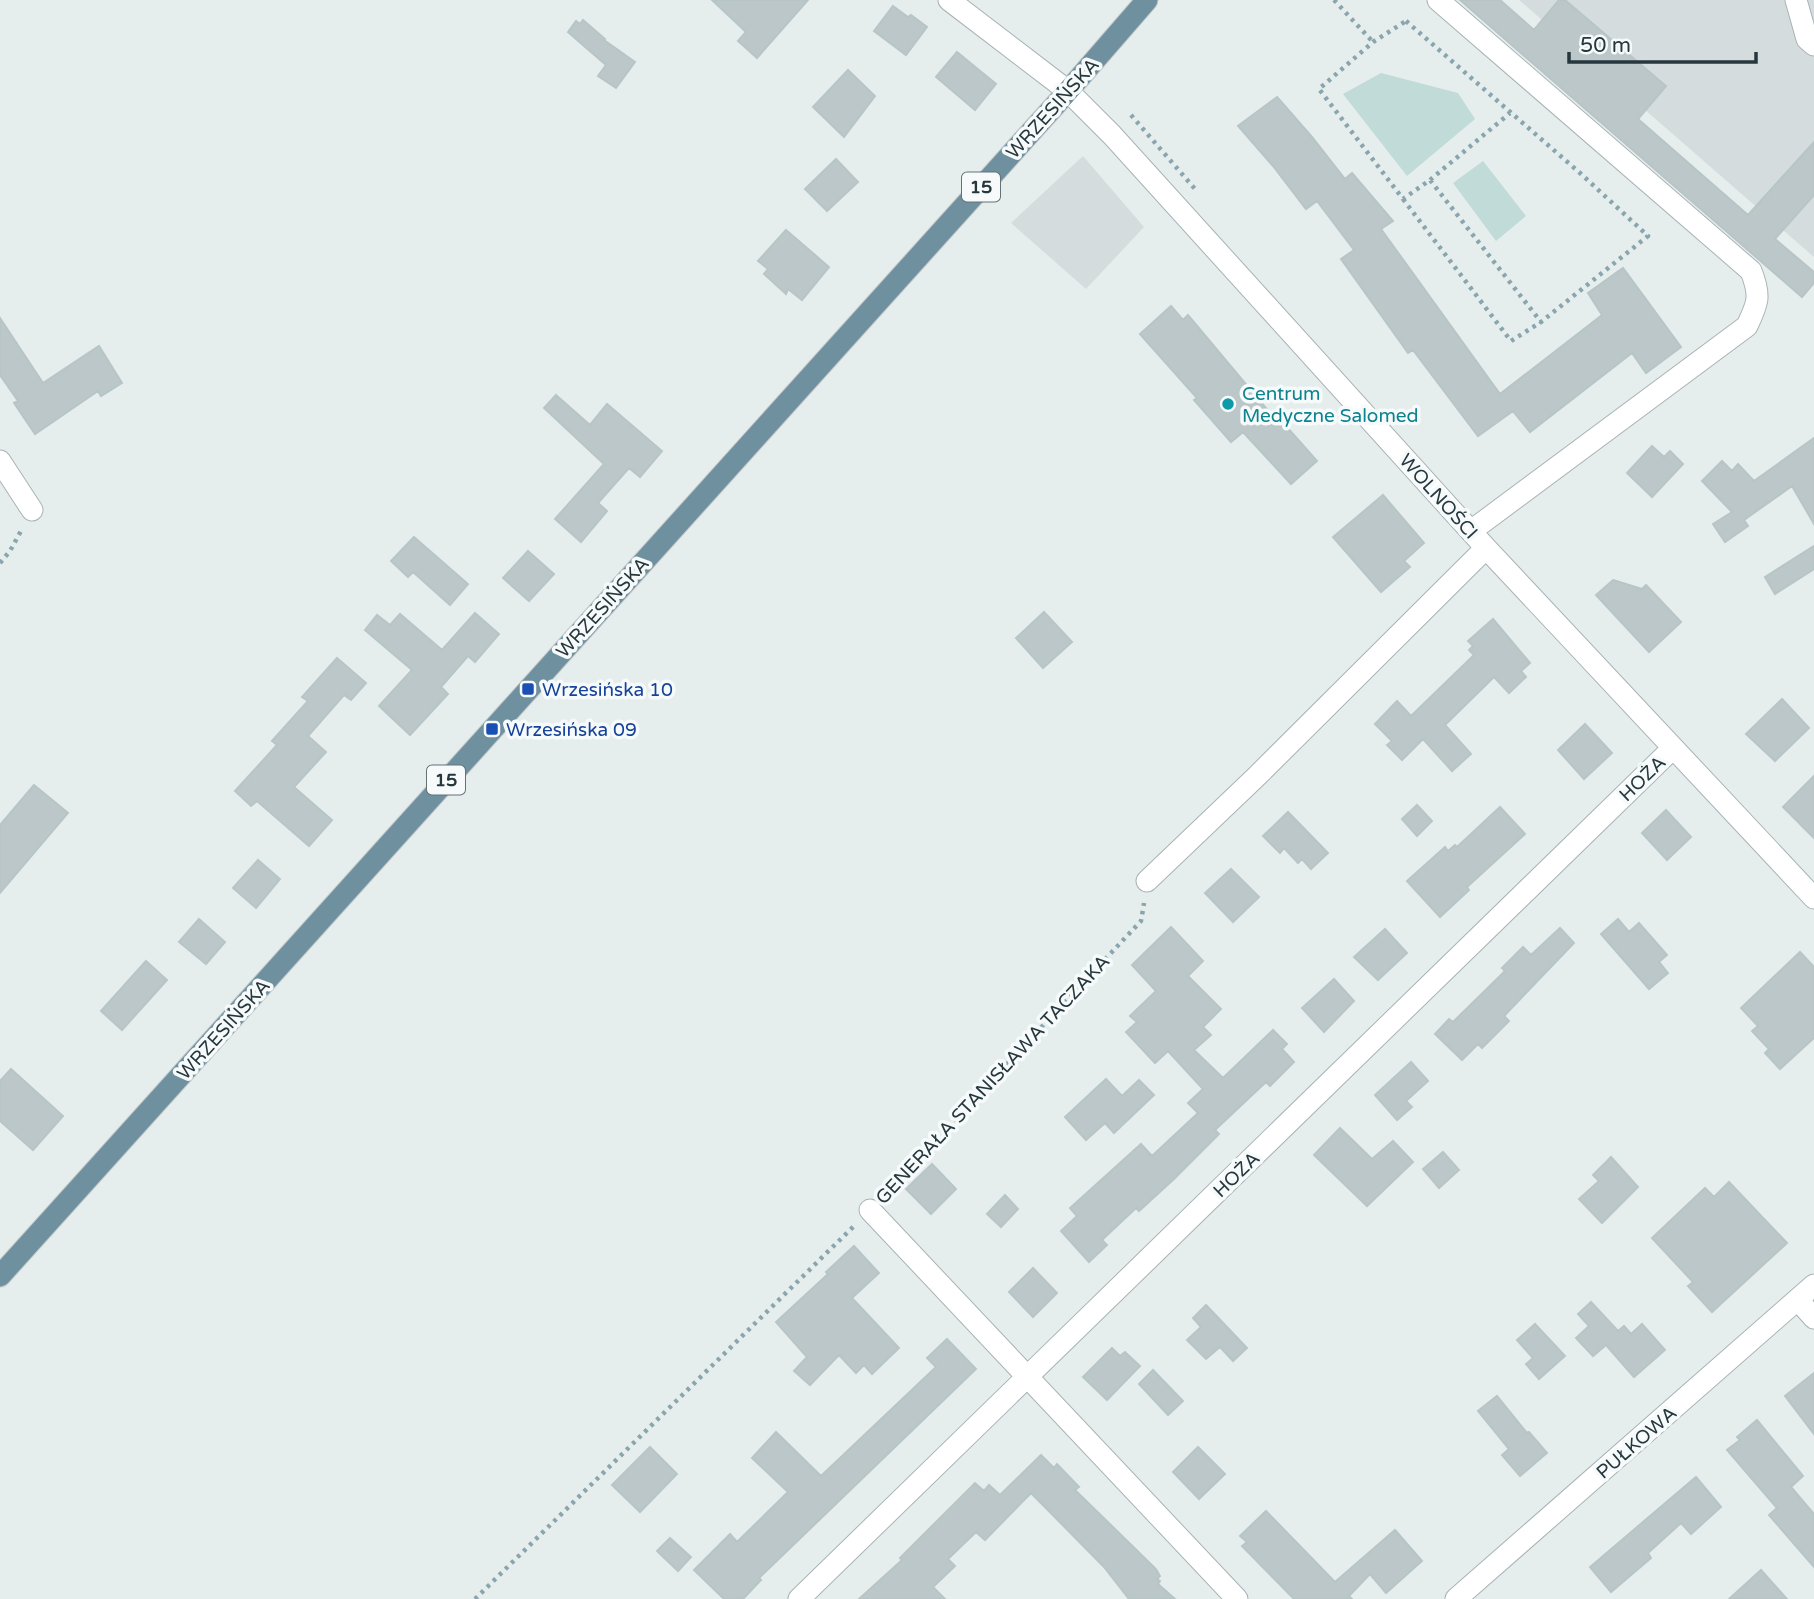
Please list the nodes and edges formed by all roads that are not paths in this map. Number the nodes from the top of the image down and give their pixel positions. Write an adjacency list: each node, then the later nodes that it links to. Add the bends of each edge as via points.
1 (949, 0): 6 (street, WOLNOŚCI)
2 (1147, 0): 6 (main road, WRZESIŃSKA / 15)
3 (1438, 0): 9 (street, via 1751,271 1757,287 1758,304 1747,326)
4 (1796, 0): 5 (street, via 1807,39)
5 (1814, 45)
6 (1068, 91): 9 (street, WOLNOŚCI); 15 (main road, WRZESIŃSKA / 15)
7 (0, 461): 8 (street)
8 (32, 510)
9 (1471, 531): 10 (street, WOLNOŚCI)
10 (1486, 548): 11 (street, WOLNOŚCI); 12 (street)
11 (1673, 748): 13 (street, WOLNOŚCI); 19 (street, HOŻA)
12 (1147, 881)
13 (1814, 898)
14 (870, 1210): 19 (street)
15 (0, 1276)
16 (1814, 1285): 17 (street, PUŁKOWA)
17 (1798, 1300): 18 (street); 22 (street, PUŁKOWA)
18 (1814, 1318)
19 (1026, 1376): 20 (street, HOŻA); 21 (street)
20 (799, 1599)
21 (1237, 1599)
22 (1456, 1599)

